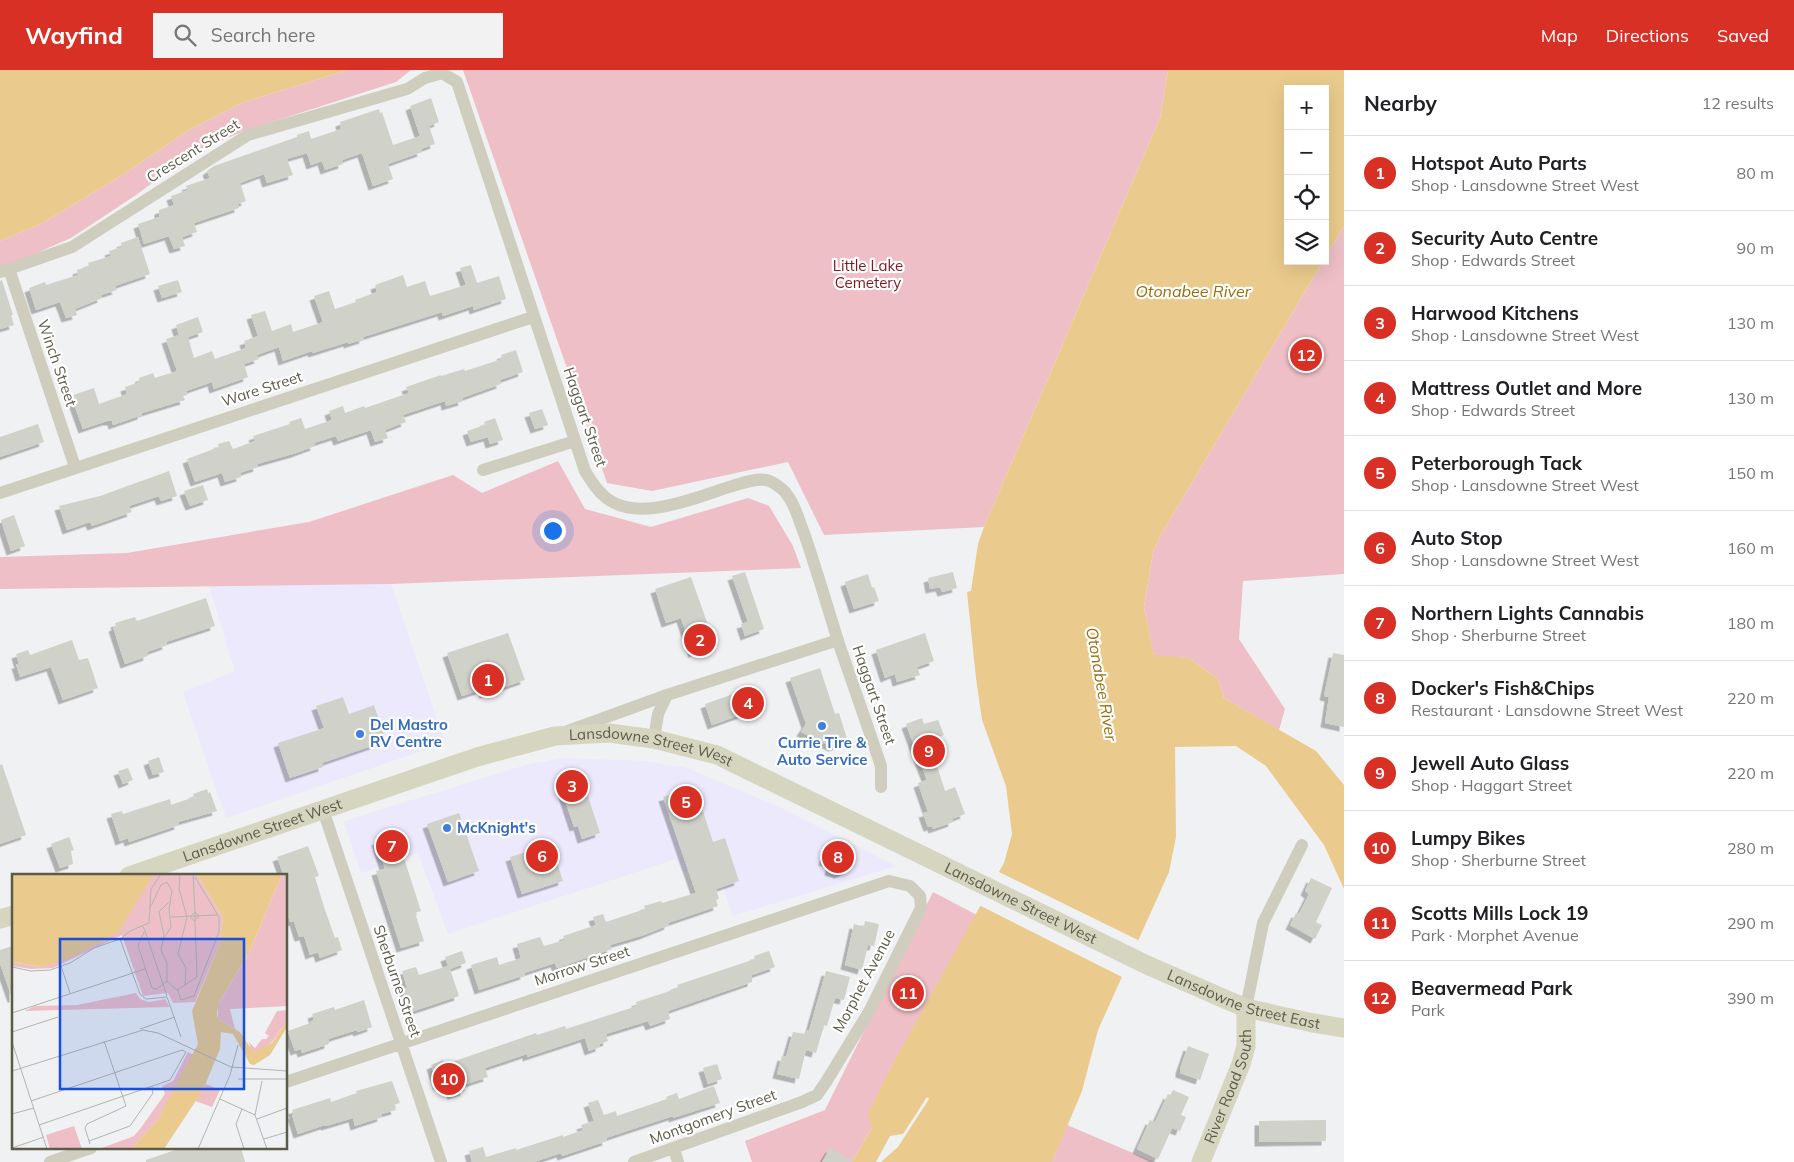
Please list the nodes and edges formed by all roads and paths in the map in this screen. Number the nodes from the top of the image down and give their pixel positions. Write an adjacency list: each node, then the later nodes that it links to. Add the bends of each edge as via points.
1 (442, 73): 2 (street, Crescent Street, via 407,89 248,135 72,247); 3 (street, Haggart Street, via 457,82)
2 (4, 271): 5 (street, Winch Street)
3 (533, 317): 4 (street, Haggart Street); 5 (street, Ware Street)
4 (574, 441): 6 (street); 8 (street, Haggart Street, via 593,484 604,496 622,506 645,509 671,505 758,480 775,483 794,506)
5 (75, 467): 7 (street, Ware Street)
6 (483, 470)
7 (0, 493)
8 (838, 640): 9 (street); 12 (street, Haggart Street, via 881,766)
9 (666, 696): 10 (street); 11 (street, via 658,714)
10 (555, 736): 11 (main road, Lansdowne Street West, via 610,733); 13 (main road, Lansdowne Street West, via 489,753)
11 (654, 738): 17 (main road, Lansdowne Street West, via 718,755)
12 (881, 787)
13 (323, 810): 15 (main road, Lansdowne Street West); 20 (street, Sherburne Street)
14 (1302, 845): 18 (street, via 1264,923)
15 (135, 874)
16 (889, 881): 20 (street, Morrow Street); 22 (street, Morphet Avenue, via 910,886 920,896 921,908 870,1010 826,1082 817,1095)
17 (1147, 965): 18 (main road, Lansdowne Street East)
18 (1246, 1008): 19 (main road, Lansdowne Street East); 29 (main road, River Road South, via 1246,1046 1241,1064)
19 (1344, 1028)
20 (401, 1044): 21 (street, Morrow Street); 26 (street, Sherburne Street)
21 (288, 1081)
22 (802, 1102): 23 (street, Montgomery Street)
23 (674, 1149): 27 (street, Montgomery Street); 28 (street)
24 (85, 1150): 25 (street)
25 (50, 1162)
26 (441, 1162)
27 (634, 1162)
28 (678, 1162)
29 (1201, 1162)

